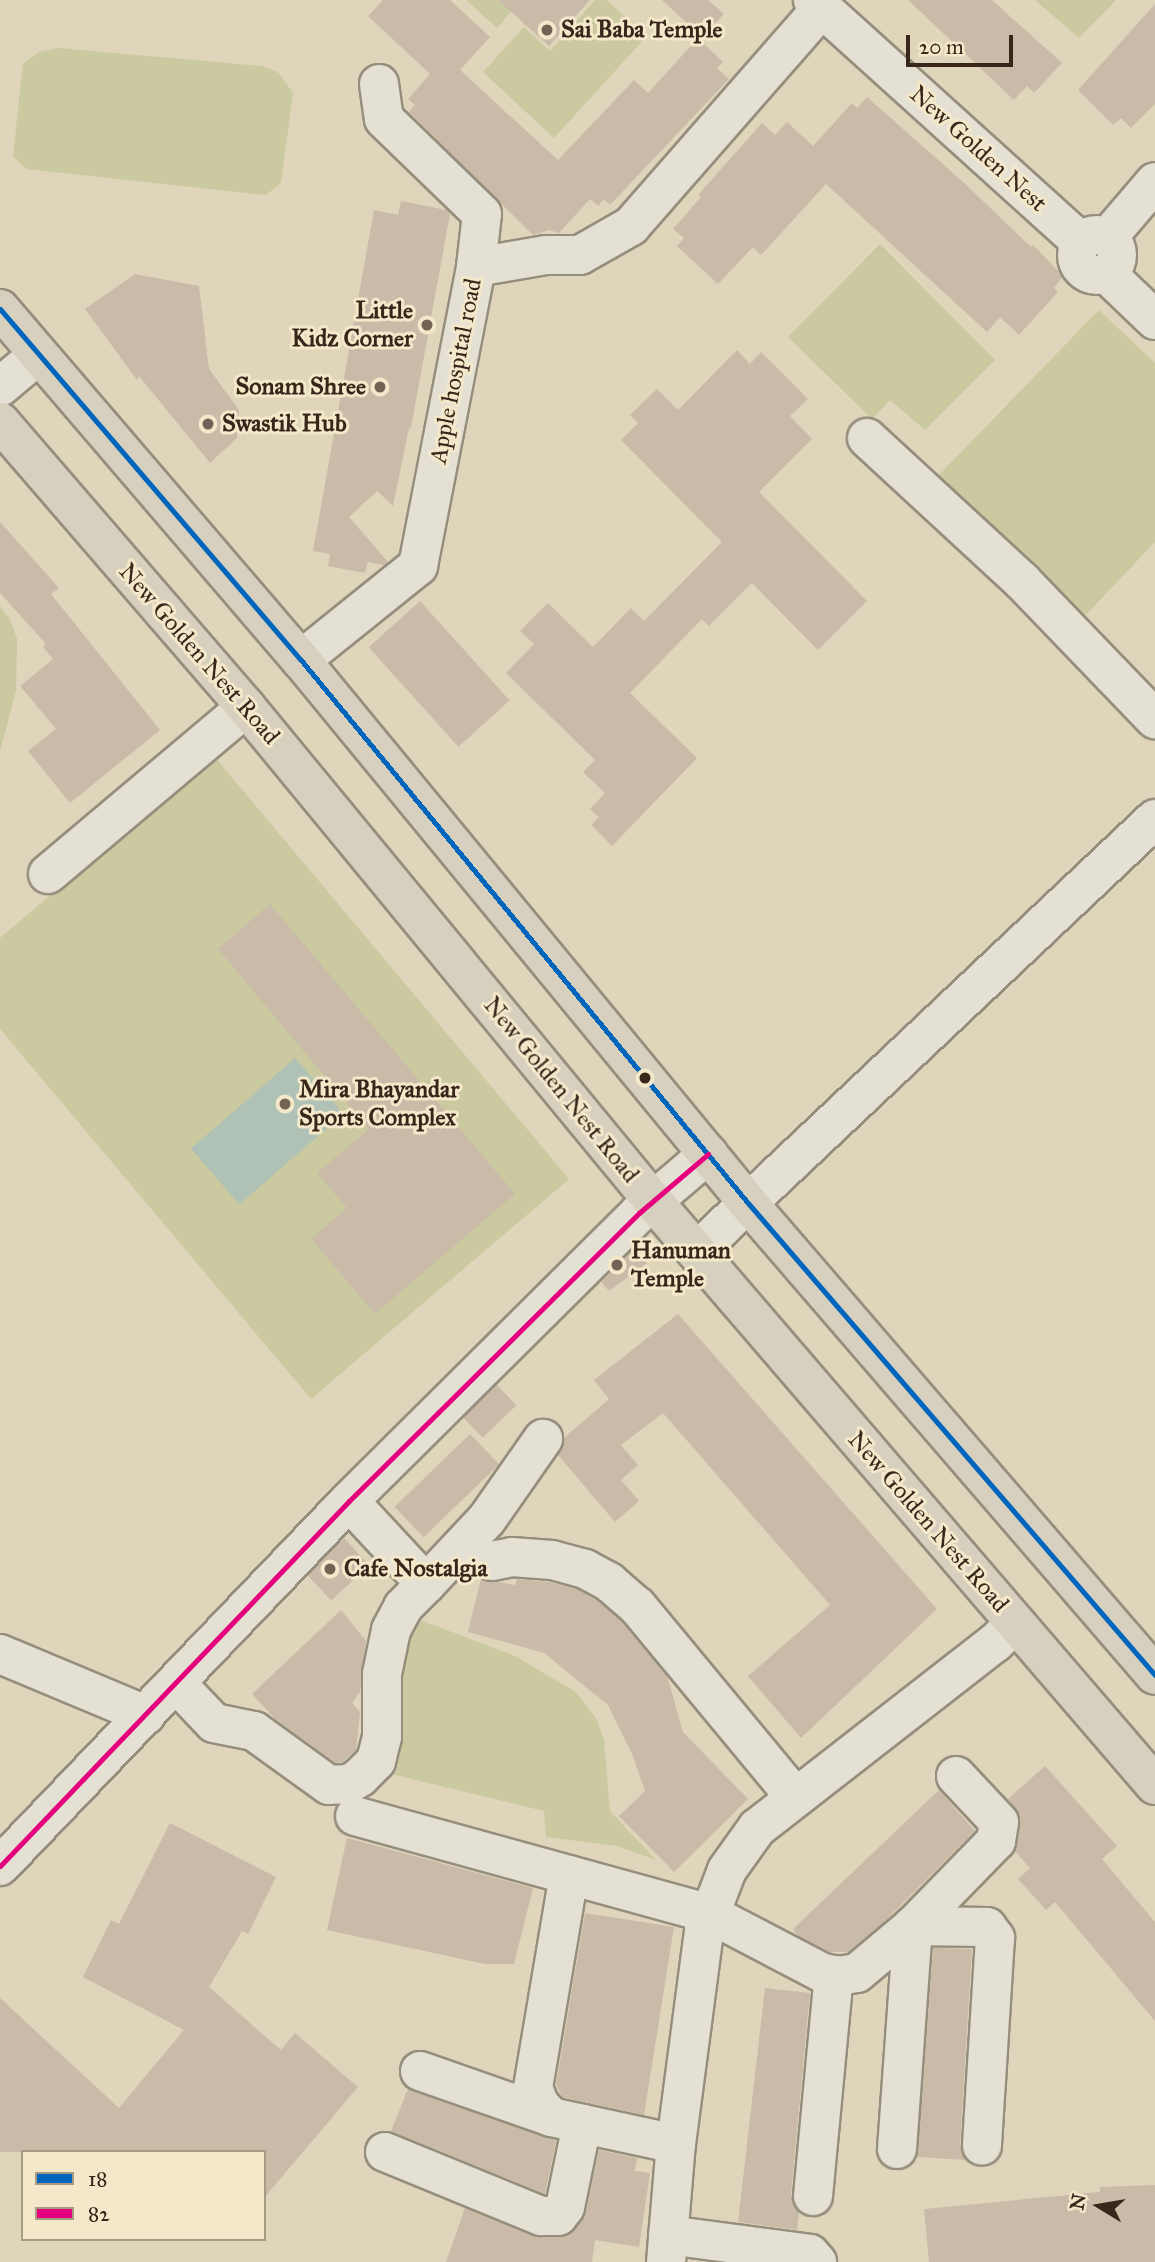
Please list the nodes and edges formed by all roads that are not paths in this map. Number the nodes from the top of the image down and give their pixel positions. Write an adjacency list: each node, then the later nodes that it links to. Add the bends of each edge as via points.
1 (818, 4): 4 (street, New Golden Nest); 5 (street, Apple hospital road, via 631,226 580,255 546,255)
2 (379, 84): 5 (street, via 384,119 482,214)
3 (1155, 182): 4 (street)
4 (1098, 251): 7 (street, New Golden Nest)
5 (476, 267): 12 (street, Apple hospital road, via 418,566)
6 (0, 309): 8 (main road)
7 (1155, 320)
8 (38, 355): 9 (street); 12 (main road)
9 (0, 387)
10 (0, 422): 13 (main road, New Golden Nest Road)
11 (867, 438): 14 (street, via 1022,581)
12 (301, 660): 17 (main road)
13 (246, 707): 16 (street); 18 (main road, New Golden Nest Road)
14 (1155, 719)
15 (1155, 819): 19 (street)
16 (48, 874)
17 (708, 1154): 18 (street); 19 (main road)
18 (653, 1201): 20 (main road, New Golden Nest Road); 22 (street)
19 (748, 1203): 20 (street); 27 (main road)
20 (696, 1252): 25 (main road, New Golden Nest Road)
21 (543, 1439): 24 (street, via 487,1519)
22 (349, 1500): 24 (street); 28 (street)
23 (492, 1561): 32 (street, via 512,1557 552,1560 609,1582 637,1606)
24 (426, 1584): 28 (street, via 402,1607 391,1630 382,1674 382,1737 376,1761 349,1784 328,1785 254,1731 214,1723)
25 (1015, 1623): 31 (main road, New Golden Nest Road); 32 (street)
26 (0, 1654): 29 (street)
27 (1155, 1675)
28 (176, 1684): 29 (street)
29 (146, 1715): 34 (street)
30 (956, 1776): 37 (street, via 999,1822 996,1840)
31 (1155, 1785)
32 (795, 1797): 36 (street, via 758,1828 727,1870)
33 (355, 1816): 35 (street)
34 (0, 1866)
35 (569, 1875): 36 (street); 40 (street, via 533,2088 540,2105)
36 (710, 1914): 38 (street); 41 (street, via 704,1930)
37 (913, 1926): 38 (street, via 858,1973); 42 (street, via 987,1927 995,1938); 43 (street)
38 (834, 1975): 45 (street)
39 (420, 2071): 40 (street)
40 (566, 2120): 41 (street); 44 (street, via 565,2207 558,2216 541,2216)
41 (676, 2144): 46 (street)
42 (982, 2146)
43 (897, 2149)
44 (384, 2152)
45 (813, 2196)
46 (667, 2248): 47 (street, via 810,2254)
47 (817, 2262)

